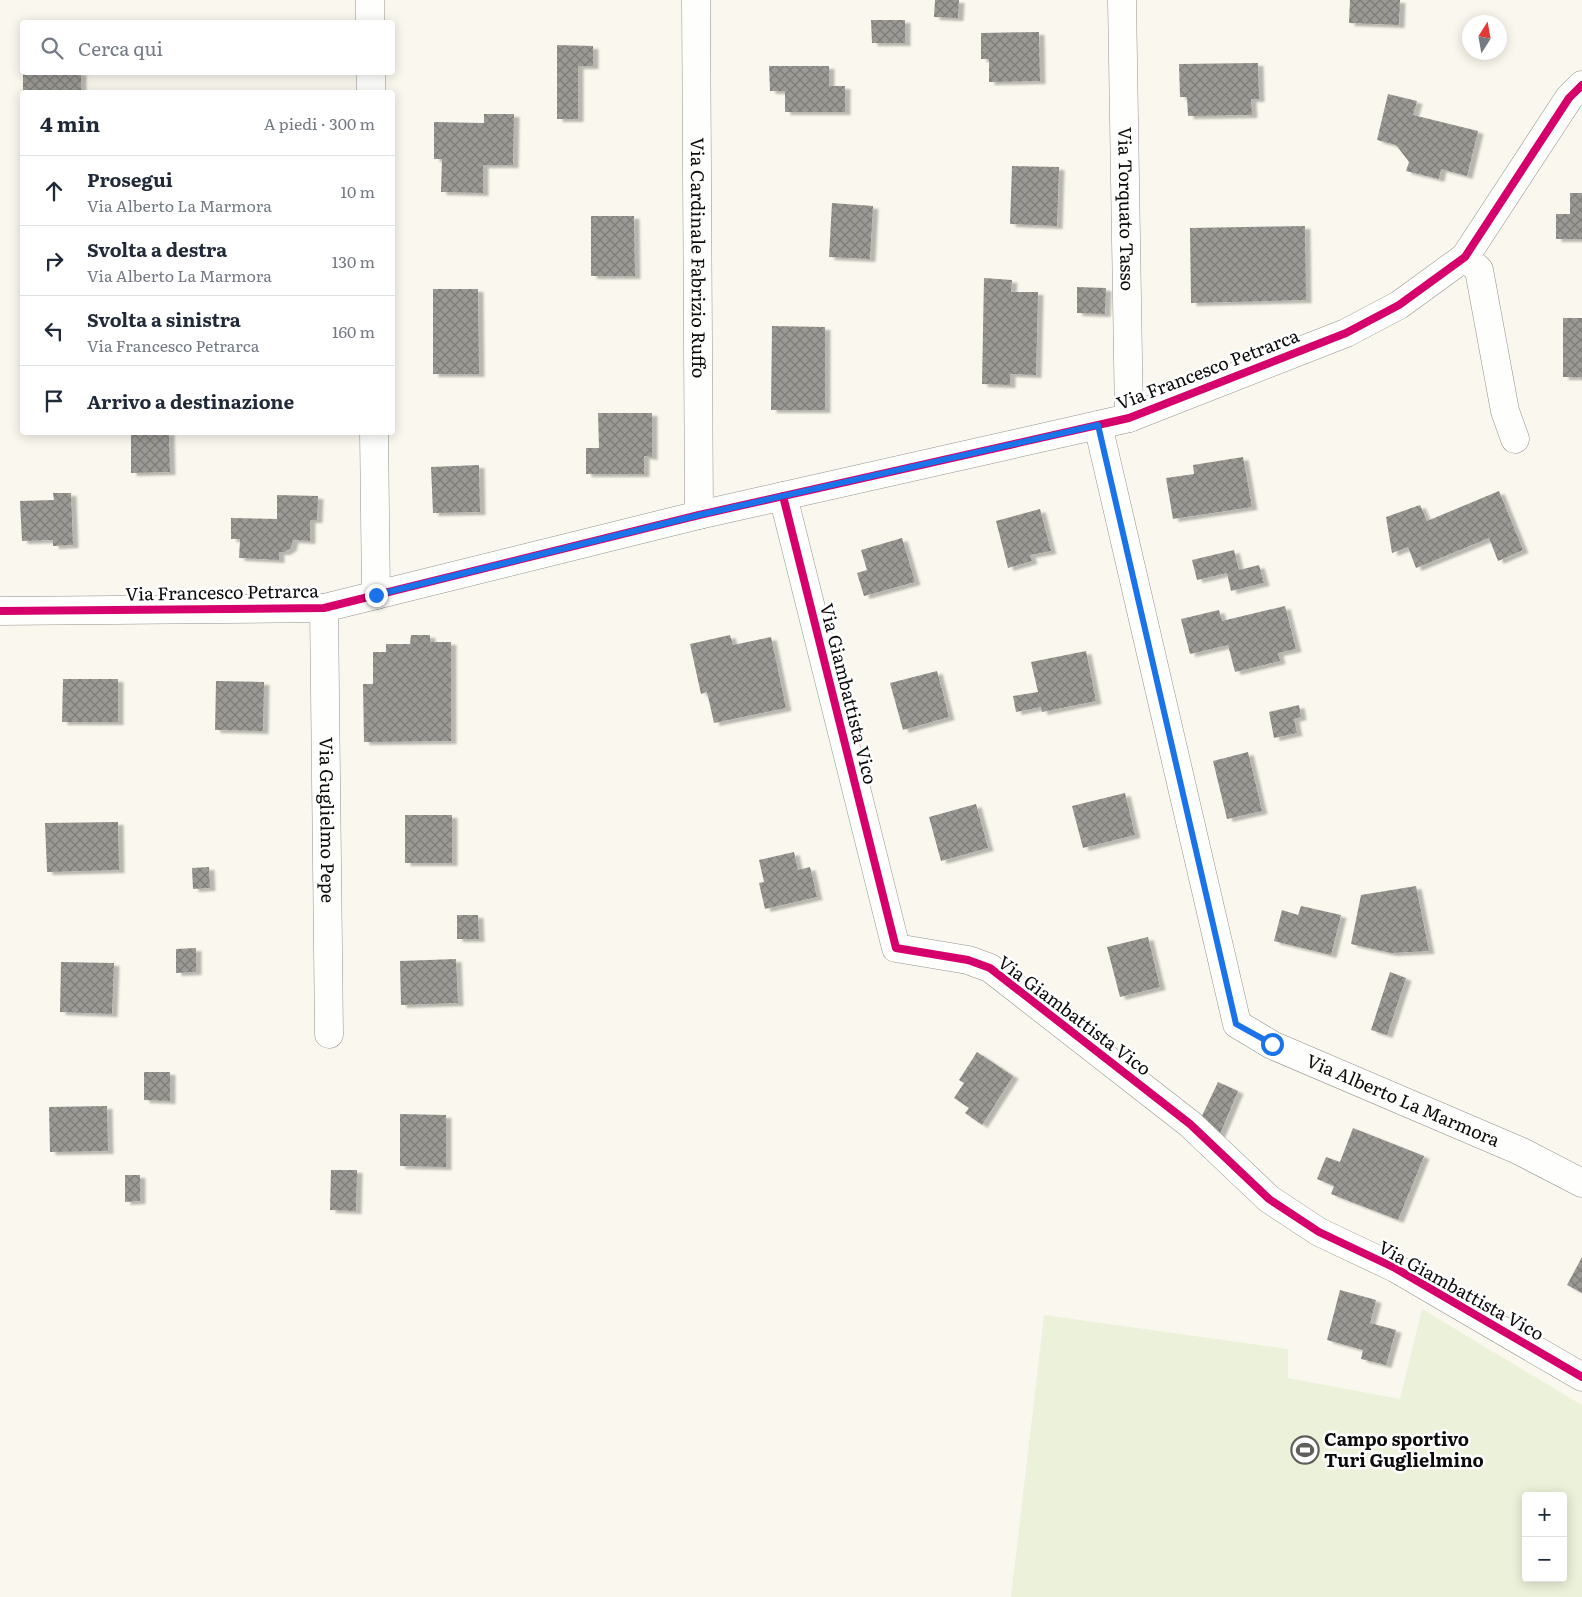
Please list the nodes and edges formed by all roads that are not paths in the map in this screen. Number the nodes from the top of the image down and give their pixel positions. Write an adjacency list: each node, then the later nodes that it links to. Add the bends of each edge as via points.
1 (370, 0): 4 (street)
2 (696, 0): 14 (street, Via Cardinale Fabrizio Ruffo)
3 (1122, 0): 9 (street, Via Torquato Tasso)
4 (370, 20)
5 (371, 75): 7 (street)
6 (1582, 85): 8 (street, Via Francesco Petrarca, via 1569,98)
7 (371, 90)
8 (1465, 257): 9 (street, Via Francesco Petrarca, via 1400,305 1346,333); 12 (street, via 1479,270 1505,411)
9 (1129, 418): 10 (street, Via Francesco Petrarca)
10 (1098, 425): 13 (street, Via Francesco Petrarca); 19 (street, Via Alberto La Marmora, via 1236,1024 1272,1044 1520,1151)
11 (374, 435): 15 (street)
12 (1515, 439)
13 (783, 496): 14 (street, Via Francesco Petrarca); 20 (street, Via Giambattista Vico, via 896,948 968,960 990,968 1190,1124 1268,1199 1319,1232 1395,1268)
14 (699, 515): 15 (street, Via Francesco Petrarca)
15 (376, 595): 16 (street, Via Francesco Petrarca)
16 (324, 608): 17 (street, Via Francesco Petrarca); 18 (street, Via Guglielmo Pepe)
17 (0, 611)
18 (329, 1034)
19 (1582, 1183)
20 (1582, 1377)

